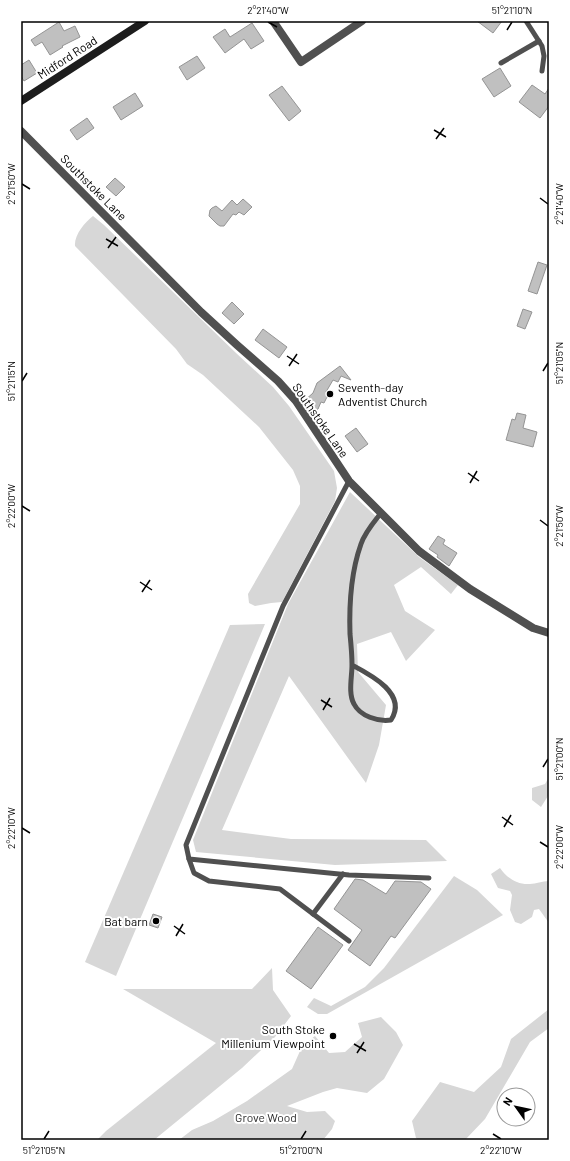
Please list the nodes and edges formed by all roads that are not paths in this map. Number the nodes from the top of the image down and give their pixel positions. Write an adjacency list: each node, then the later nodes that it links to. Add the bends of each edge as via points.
1 (145, 21): 8 (main road, Midford Road)
2 (273, 21): 3 (street, via 301,62)
3 (362, 21)
4 (526, 21): 5 (lane)
5 (539, 41): 6 (lane); 7 (lane, via 544,52)
6 (501, 63)
7 (542, 71)
8 (21, 100)
9 (21, 131): 10 (street, Southstoke Lane, via 201,312 278,380 296,401)
10 (349, 481): 11 (street, Southstoke Lane); 14 (lane, via 282,606 186,845)
11 (381, 513): 12 (street, Southstoke Lane, via 419,551 470,589 534,628); 13 (lane, via 361,542 355,565 351,598)
12 (549, 633)
13 (352, 665): 13 (lane, via 352,696 358,710 375,719 391,720 396,709 393,696 372,676)
14 (189, 859): 15 (lane); 17 (lane, via 194,873 209,880 280,889)
15 (343, 874): 16 (lane); 17 (lane)
16 (429, 878)
17 (313, 914): 18 (lane)
18 (349, 941)

